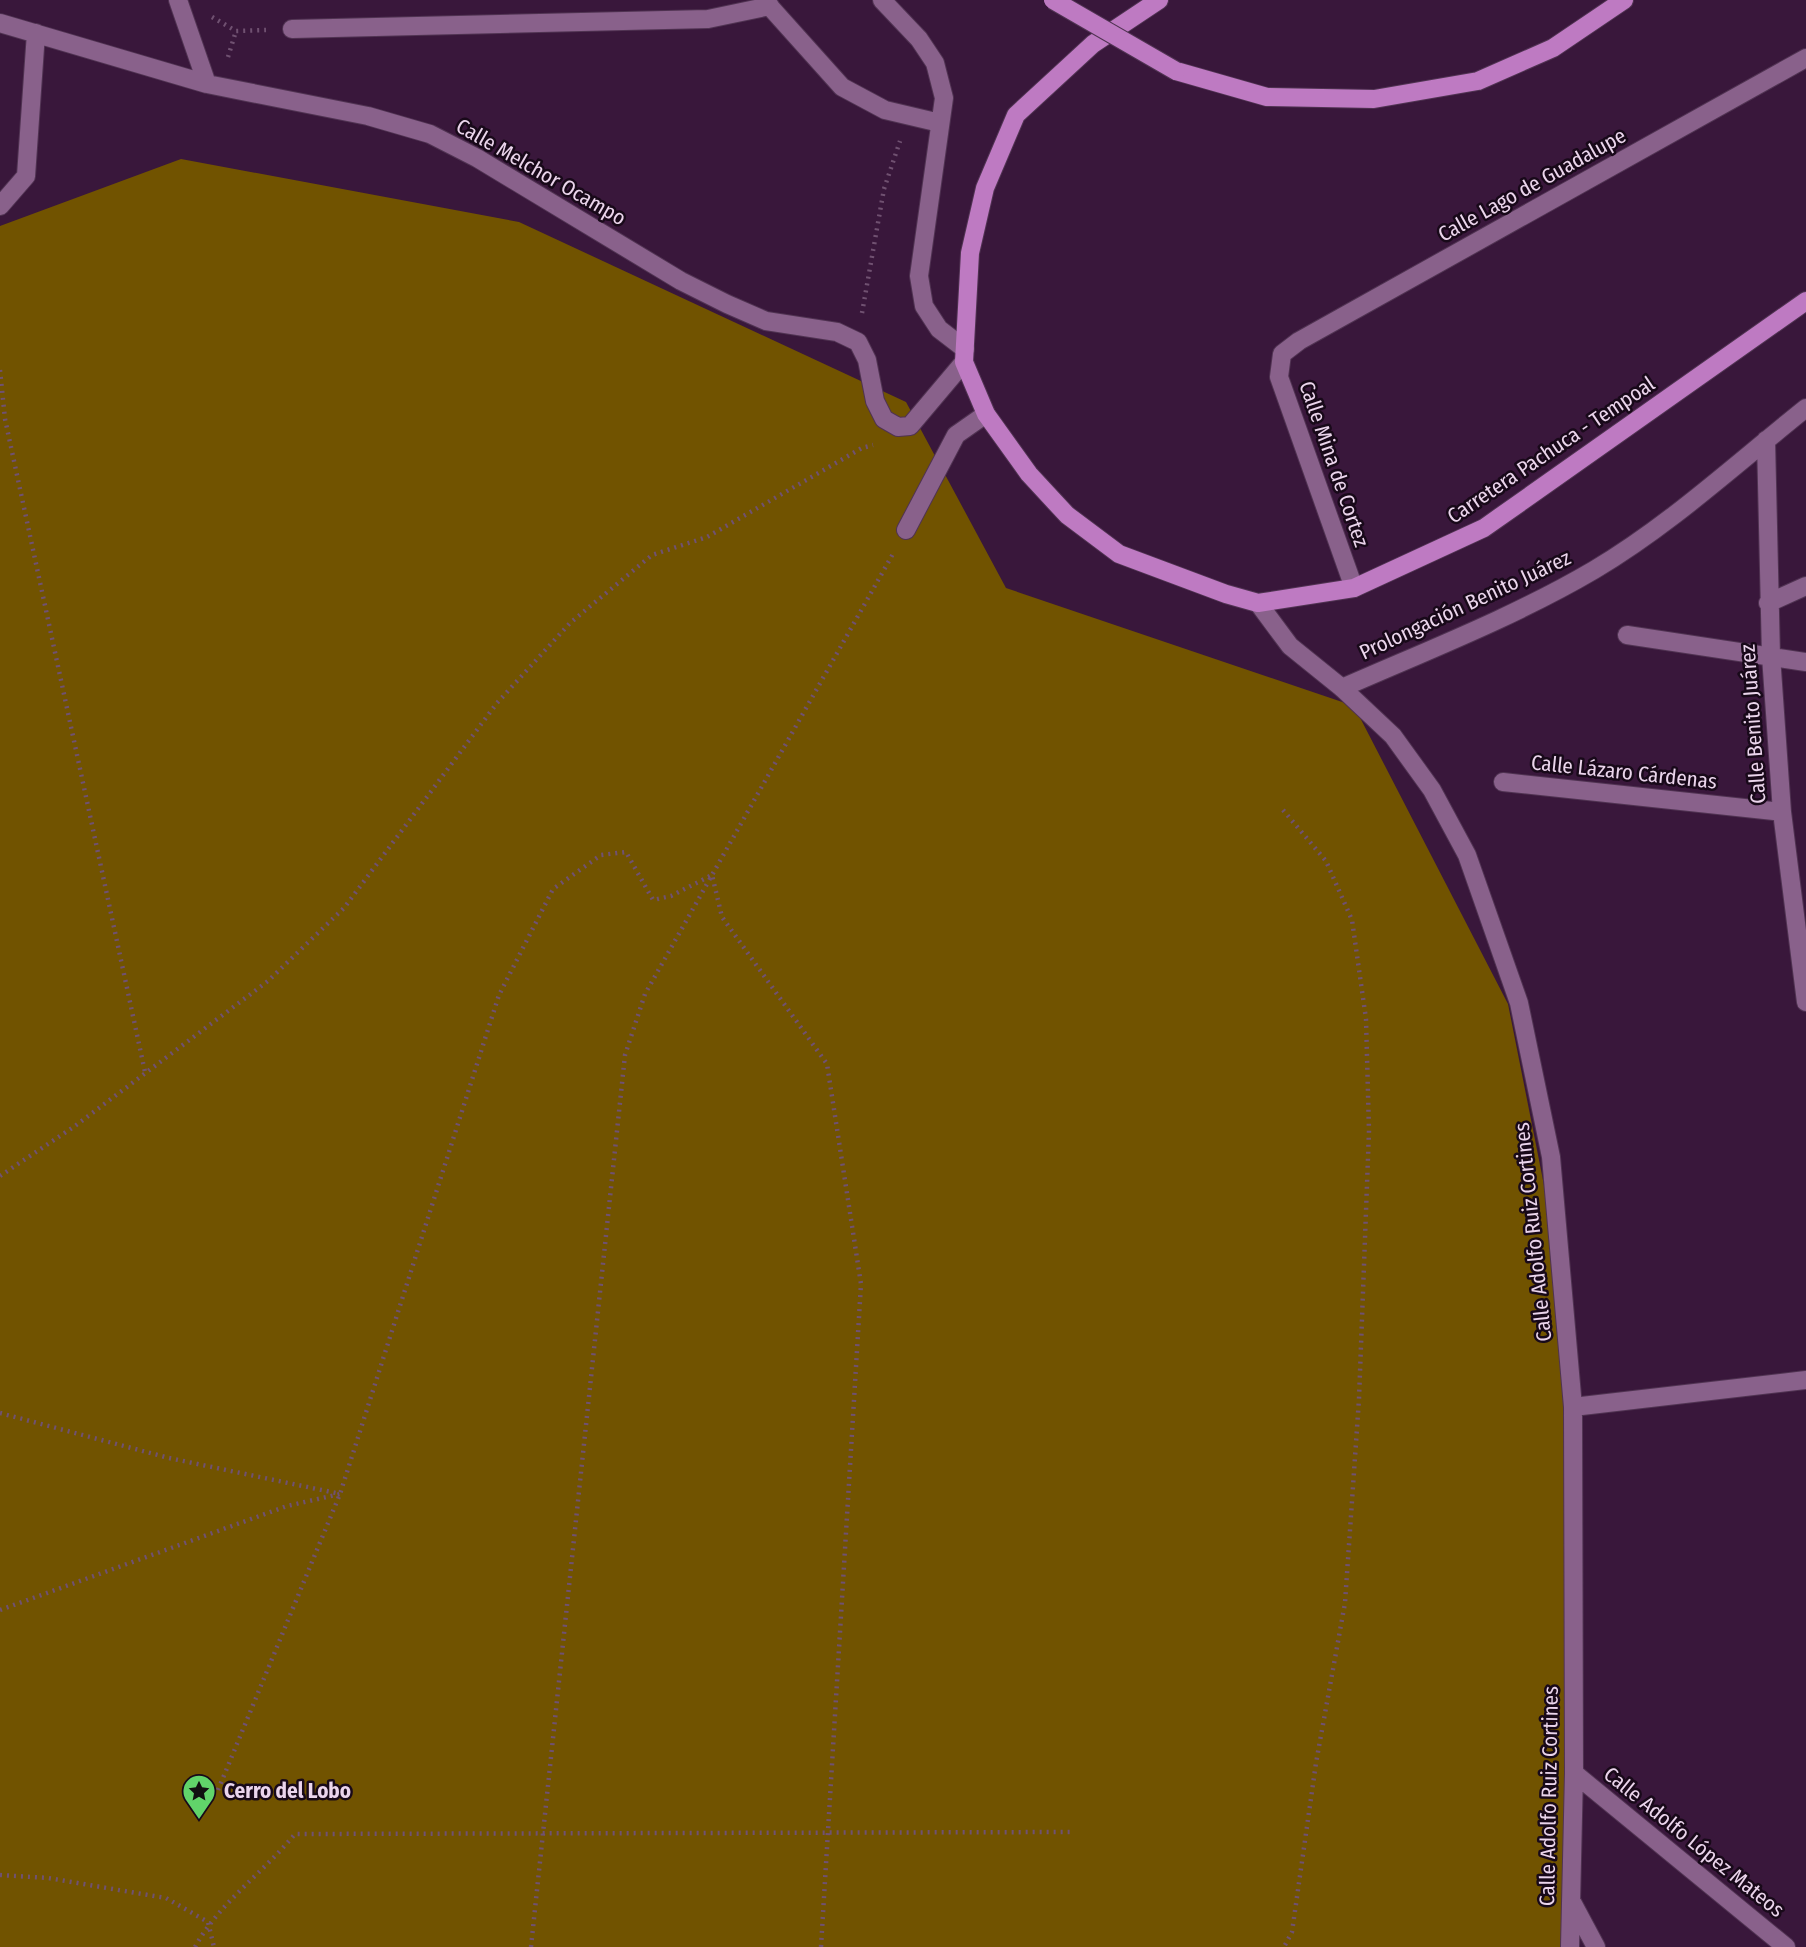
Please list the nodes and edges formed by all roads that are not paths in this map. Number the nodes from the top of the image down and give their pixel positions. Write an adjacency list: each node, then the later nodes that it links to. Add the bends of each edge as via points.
1 (178, 0): 11 (street)
2 (882, 0): 12 (street, via 935,63 944,98)
3 (1053, 0): 5 (main road, bridge, via 1176,71 1268,97 1374,99 1478,81 1553,48)
4 (1158, 0): 16 (main road, Carretera Pachuca - Tempoal, via 1093,44 1016,115 985,188 971,253)
5 (1624, 0)
6 (767, 3): 8 (street, via 708,19); 12 (street, via 842,87 886,110)
7 (0, 23): 9 (street, Calle Melchor Ocampo)
8 (292, 29)
9 (36, 33): 11 (street, Calle Melchor Ocampo); 13 (street, via 26,176)
10 (1806, 58): 15 (street, Calle Lago de Guadalupe)
11 (206, 84): 16 (street, Calle Melchor Ocampo, via 368,116 430,134 727,304 766,321 837,332 858,342 867,360 875,401 884,419 898,427 910,426)
12 (940, 123): 16 (street, via 919,276 924,306)
13 (0, 206)
14 (1806, 301): 22 (main road, Carretera Pachuca - Tempoal, via 1484,528)
15 (1282, 354): 22 (street, Calle Mina de Cortez, via 1279,377)
16 (965, 356): 18 (main road, Carretera Pachuca - Tempoal)
17 (1806, 408): 19 (street, Prolongación Benito Juárez)
18 (986, 414): 20 (street, via 956,435); 23 (main road, Carretera Pachuca - Tempoal, via 1029,474 1067,514 1119,554)
19 (1766, 440): 24 (street, Calle Benito Juárez); 28 (street, Prolongación Benito Juárez, via 1670,518 1594,570)
20 (906, 530)
21 (1806, 586): 24 (street)
22 (1354, 588): 23 (main road, Carretera Pachuca - Tempoal)
23 (1258, 603): 28 (street, Calle Adolfo Ruiz Cortines, via 1290,646)
24 (1768, 603): 26 (street, Calle Benito Juárez)
25 (1627, 635): 26 (street)
26 (1771, 656): 27 (street); 30 (street, Calle Benito Juárez)
27 (1806, 662)
28 (1342, 688): 33 (street, Calle Adolfo Ruiz Cortines, via 1393,736 1432,790 1467,855 1519,1003 1551,1157)
29 (1503, 782): 30 (street, Calle Lázaro Cárdenas)
30 (1782, 812): 31 (street, Calle Benito Juárez)
31 (1806, 1002)
32 (1806, 1380): 33 (street)
33 (1573, 1407): 34 (street, Calle Adolfo Ruiz Cortines)
34 (1574, 1773): 35 (street, Calle Adolfo Ruiz Cortines); 38 (street, Calle Adolfo López Mateos)
35 (1571, 1899): 36 (street, Calle Adolfo Ruiz Cortines); 37 (street)
36 (1570, 1947)
37 (1596, 1947)
38 (1786, 1947)

